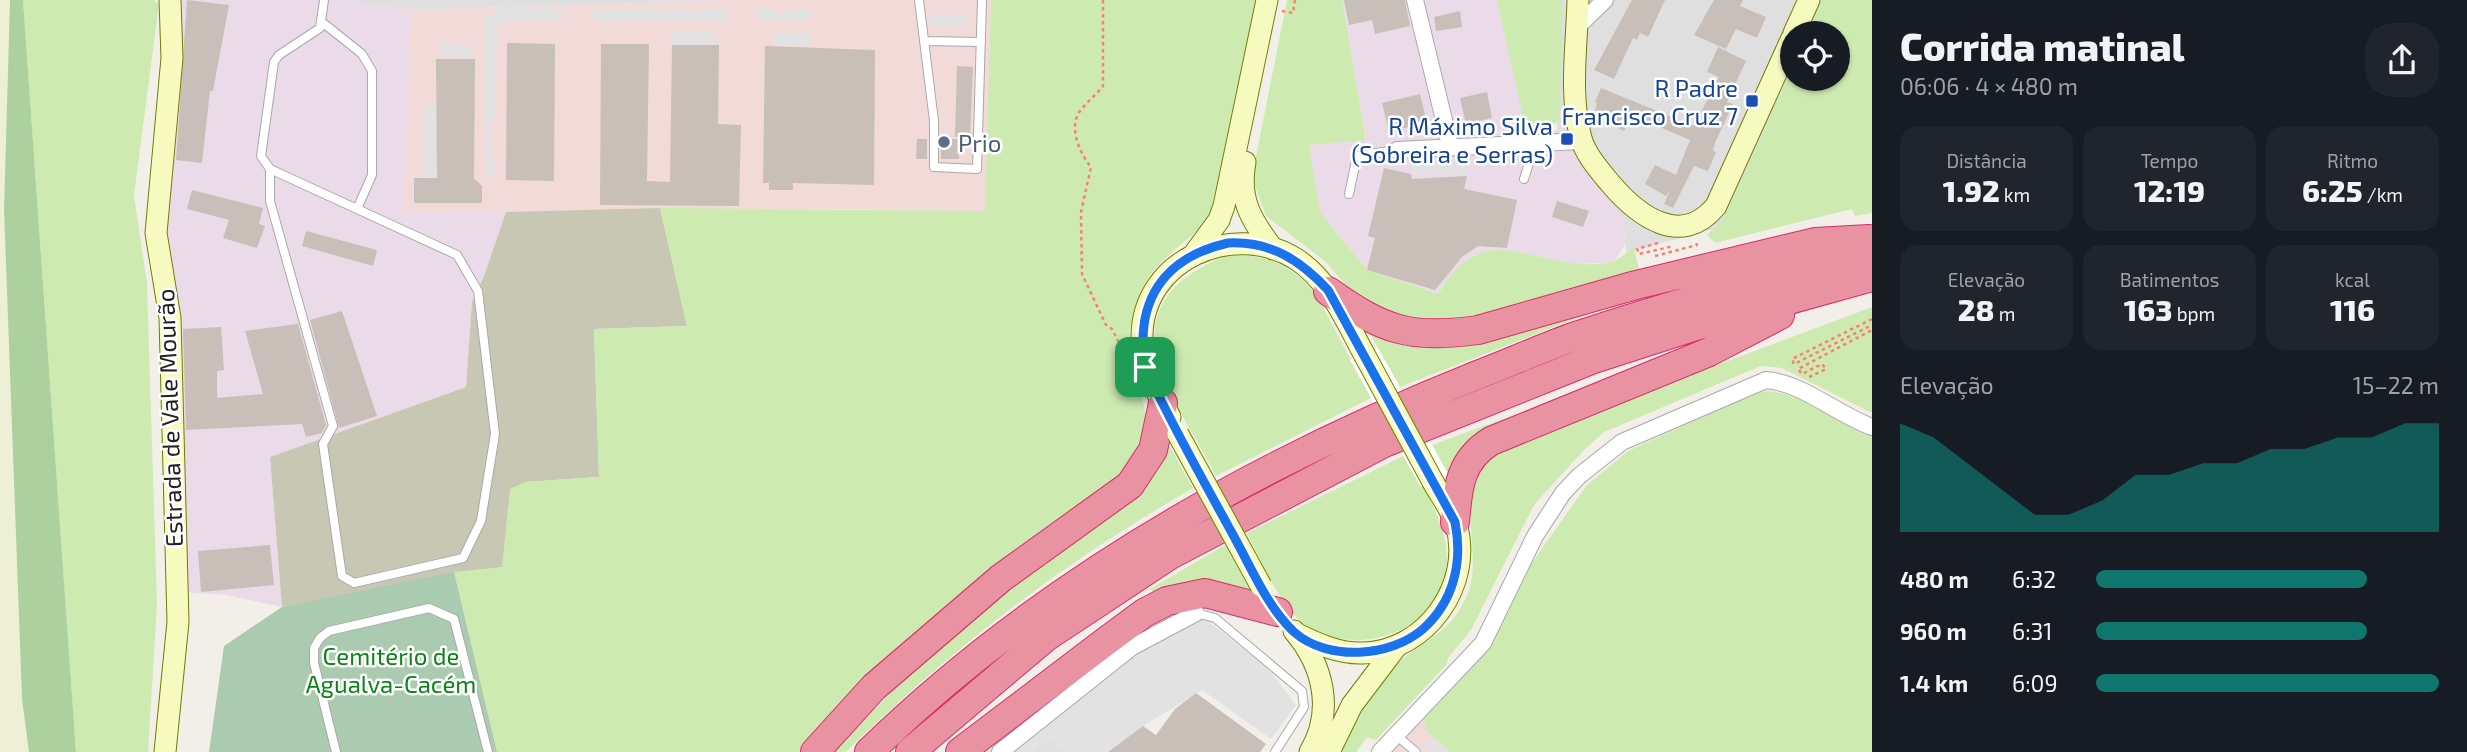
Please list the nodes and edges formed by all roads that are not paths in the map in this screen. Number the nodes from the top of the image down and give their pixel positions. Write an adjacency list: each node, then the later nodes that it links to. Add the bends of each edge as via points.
1 (170, 0): 40 (street, Estrada de Vale Mourão, via 172,58 156,233 170,318 178,622)
2 (324, 0): 12 (lane)
3 (919, 0): 14 (lane)
4 (982, 0): 15 (lane)
5 (1267, 0): 28 (street, via 1224,206)
6 (1280, 0): 26 (street, via 1242,187 1247,211)
7 (1415, 0): 19 (street)
8 (1578, 0): 13 (street)
9 (1810, 0): 11 (street)
10 (1601, 1): 13 (street)
11 (1800, 21)
12 (322, 22): 21 (lane, via 315,34 274,62 260,148); 24 (lane, via 362,54 372,71 372,175)
13 (1577, 27): 18 (street, via 1576,102)
14 (925, 41): 15 (lane); 15 (lane, via 934,167 977,169)
15 (981, 42)
16 (1780, 65): 18 (street, via 1716,206 1702,221 1660,224 1634,209 1599,170)
17 (1536, 141): 18 (street); 19 (street); 22 (lane)
18 (1581, 141)
19 (1450, 145): 20 (street)
20 (1397, 150): 23 (lane, via 1357,156)
21 (270, 169): 24 (lane); 24 (lane, via 270,201 333,426 323,444 342,576 354,583 463,558 481,521 495,434 474,281 457,255)
22 (1524, 179)
23 (1349, 194)
24 (357, 209)
25 (1872, 239): 31 (highway, via 1815,242 1453,333 1412,333 1375,322)
26 (1273, 249): 28 (street, via 1228,243); 31 (street, via 1296,259)
27 (1872, 251): 44 (highway, via 1692,298 1573,337 1415,400 1278,463 1157,530 1024,619)
28 (1194, 254): 32 (street, via 1167,274 1150,298 1142,333 1145,367)
29 (1872, 277): 30 (highway)
30 (1836, 285): 34 (highway, via 1709,352 1491,440 1461,472); 45 (highway, via 1591,360 1384,443 1170,555 1046,637)
31 (1328, 290): 34 (street, bridge)
32 (1163, 403): 35 (street, bridge); 43 (highway, via 1149,461 1130,485 990,587 874,687)
33 (1872, 427): 39 (street, via 1780,381 1766,380 1622,442 1563,493 1535,536 1483,643)
34 (1455, 522): 38 (street, via 1459,551 1451,590 1429,624)
35 (1278, 612): 37 (street); 46 (highway, via 1195,592 1167,601 1144,613)
36 (1196, 613): 47 (street, via 1132,647); 48 (lane, via 1215,618 1302,691 1304,707)
37 (1297, 634): 38 (street, via 1329,648 1362,653); 49 (street, via 1315,666 1323,693 1322,724)
38 (1396, 647): 50 (street, via 1352,705)
39 (1396, 735): 51 (street); 52 (lane)
40 (165, 752)
41 (336, 752): 42 (lane, via 314,663 316,643 329,631 429,608 454,619)
42 (488, 752)
43 (815, 752)
44 (869, 752)
45 (910, 752)
46 (960, 752)
47 (1000, 752)
48 (1275, 752)
49 (1310, 752)
50 (1329, 752)
51 (1380, 752)
52 (1416, 752)

